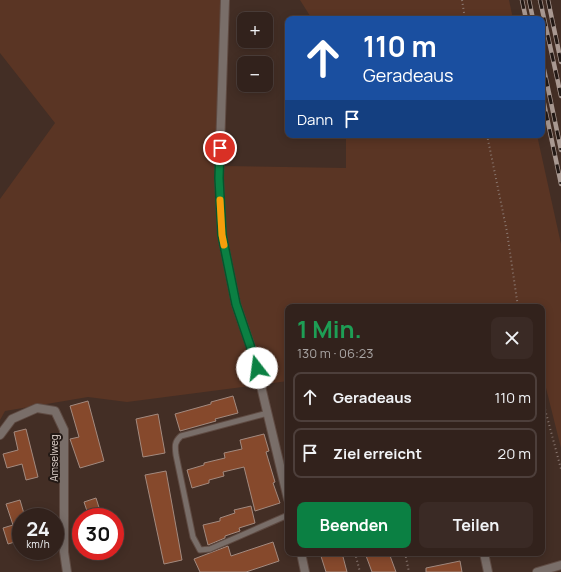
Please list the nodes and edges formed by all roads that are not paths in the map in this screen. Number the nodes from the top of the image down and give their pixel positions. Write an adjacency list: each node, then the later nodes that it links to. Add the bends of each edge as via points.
1 (225, 0): 2 (street, via 219,178 222,235 236,304 253,354)
2 (268, 413): 4 (street); 5 (lane, via 181,436 176,440 176,455 193,537 200,550 210,549)
3 (0, 435): 9 (street, Amselweg, via 12,418 37,408 55,411 64,430 64,552)
4 (285, 486)
5 (285, 516)
6 (302, 556): 10 (street)
7 (485, 556): 11 (street)
8 (561, 564): 12 (street)
9 (67, 572)
10 (305, 572)
11 (488, 572)
12 (537, 572)

